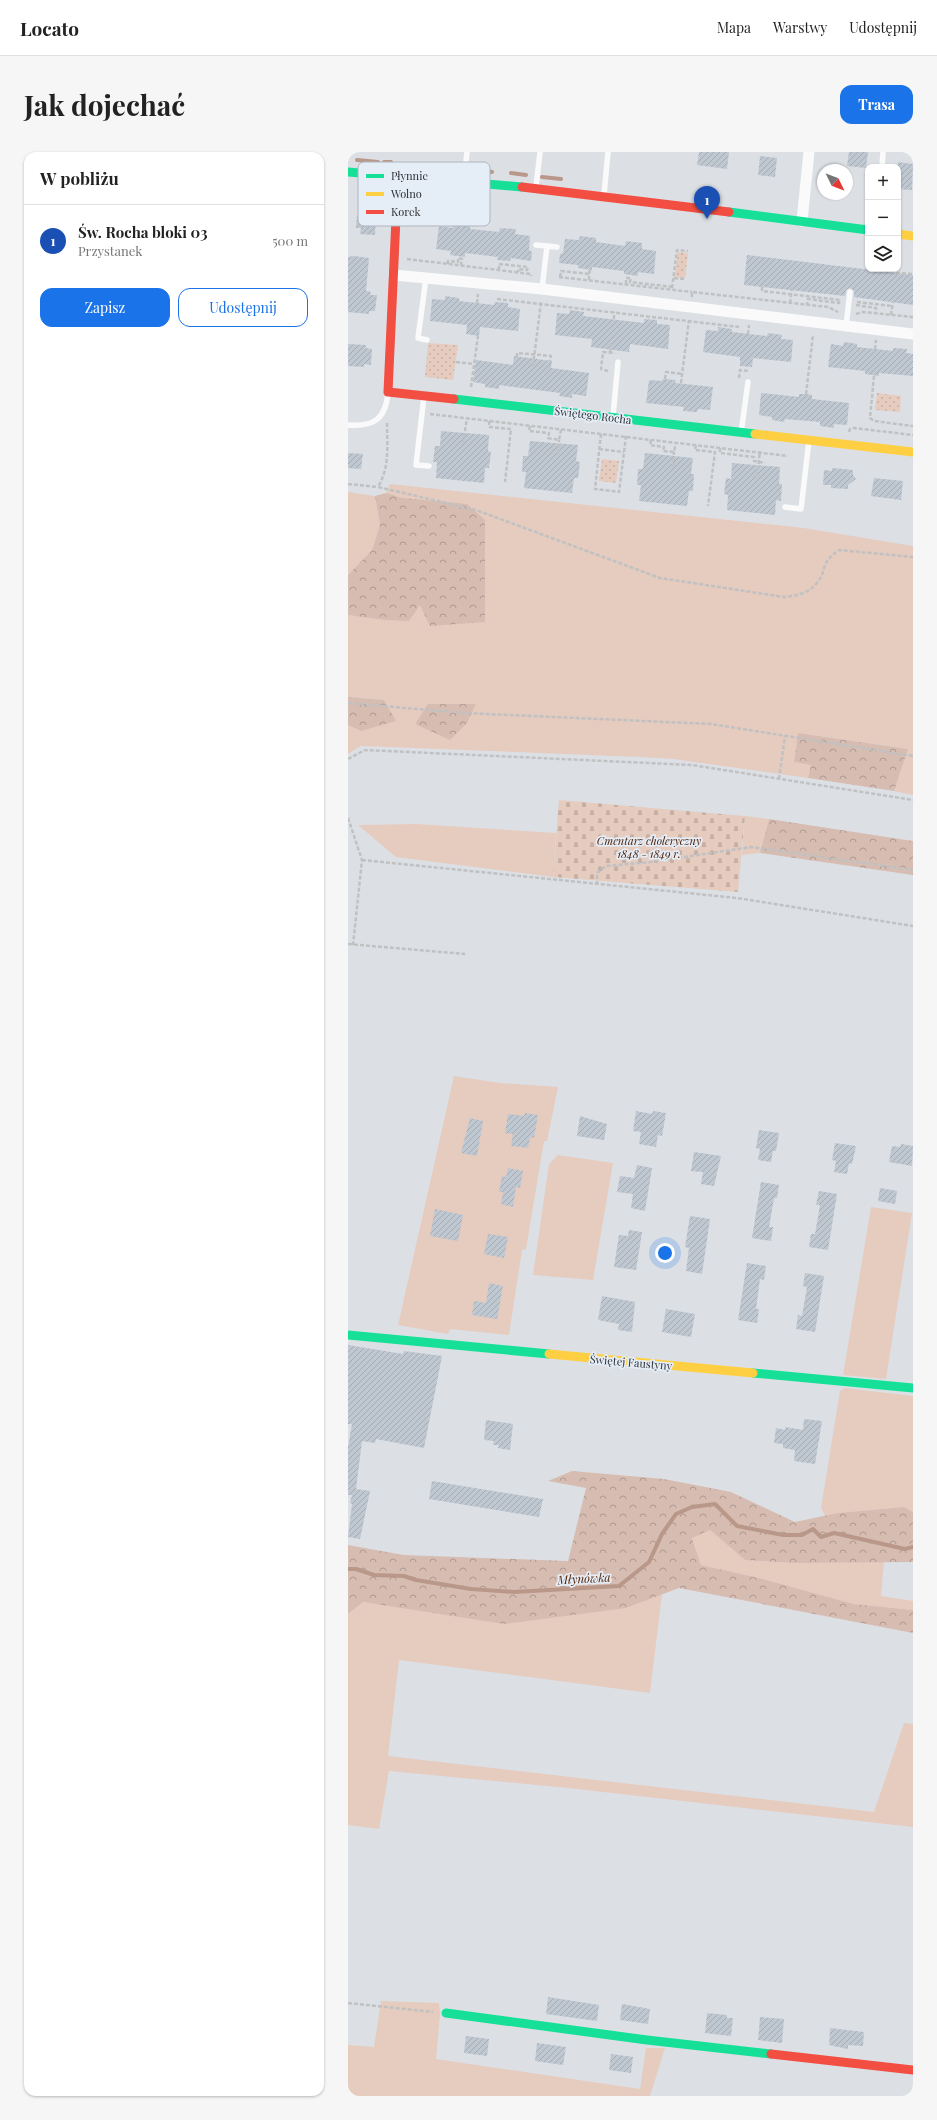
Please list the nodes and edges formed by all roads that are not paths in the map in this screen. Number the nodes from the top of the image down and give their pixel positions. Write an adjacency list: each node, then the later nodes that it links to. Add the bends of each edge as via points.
1 (467, 152): 6 (lane)
2 (540, 152): 11 (lane)
3 (608, 152): 12 (lane)
4 (809, 152): 13 (street)
5 (883, 152): 7 (lane)
6 (466, 162)
7 (882, 164)
8 (348, 172): 9 (street)
9 (358, 173)
10 (490, 183): 11 (street)
11 (536, 188): 12 (street)
12 (604, 196): 13 (street)
13 (802, 221): 15 (street)
14 (396, 226): 21 (street)
15 (865, 230)
16 (901, 234): 17 (street)
17 (913, 236)
18 (536, 245): 19 (lane)
19 (547, 246): 20 (lane); 23 (lane)
20 (557, 247)
21 (394, 275): 22 (street); 30 (street)
22 (426, 278): 23 (street); 27 (lane, via 418,338)
23 (542, 289): 25 (street)
24 (850, 292): 25 (lane)
25 (846, 326): 26 (street)
26 (913, 334)
27 (427, 340)
28 (618, 362): 32 (lane)
29 (748, 382): 34 (lane)
30 (388, 392): 31 (street, Świętego Rocha); 33 (lane, via 387,406 375,421 363,426)
31 (427, 396): 32 (street, Świętego Rocha); 37 (lane, via 416,465)
32 (613, 417): 34 (street, Świętego Rocha)
33 (348, 425)
34 (741, 433): 35 (street, Świętego Rocha)
35 (809, 440): 36 (street, Świętego Rocha); 38 (lane, via 801,509)
36 (913, 452)
37 (429, 466)
38 (785, 507)
39 (348, 1335): 40 (street, Świętej Faustyny)
40 (913, 1388)
41 (446, 2013): 42 (street, via 648,2040)
42 (913, 2070)

